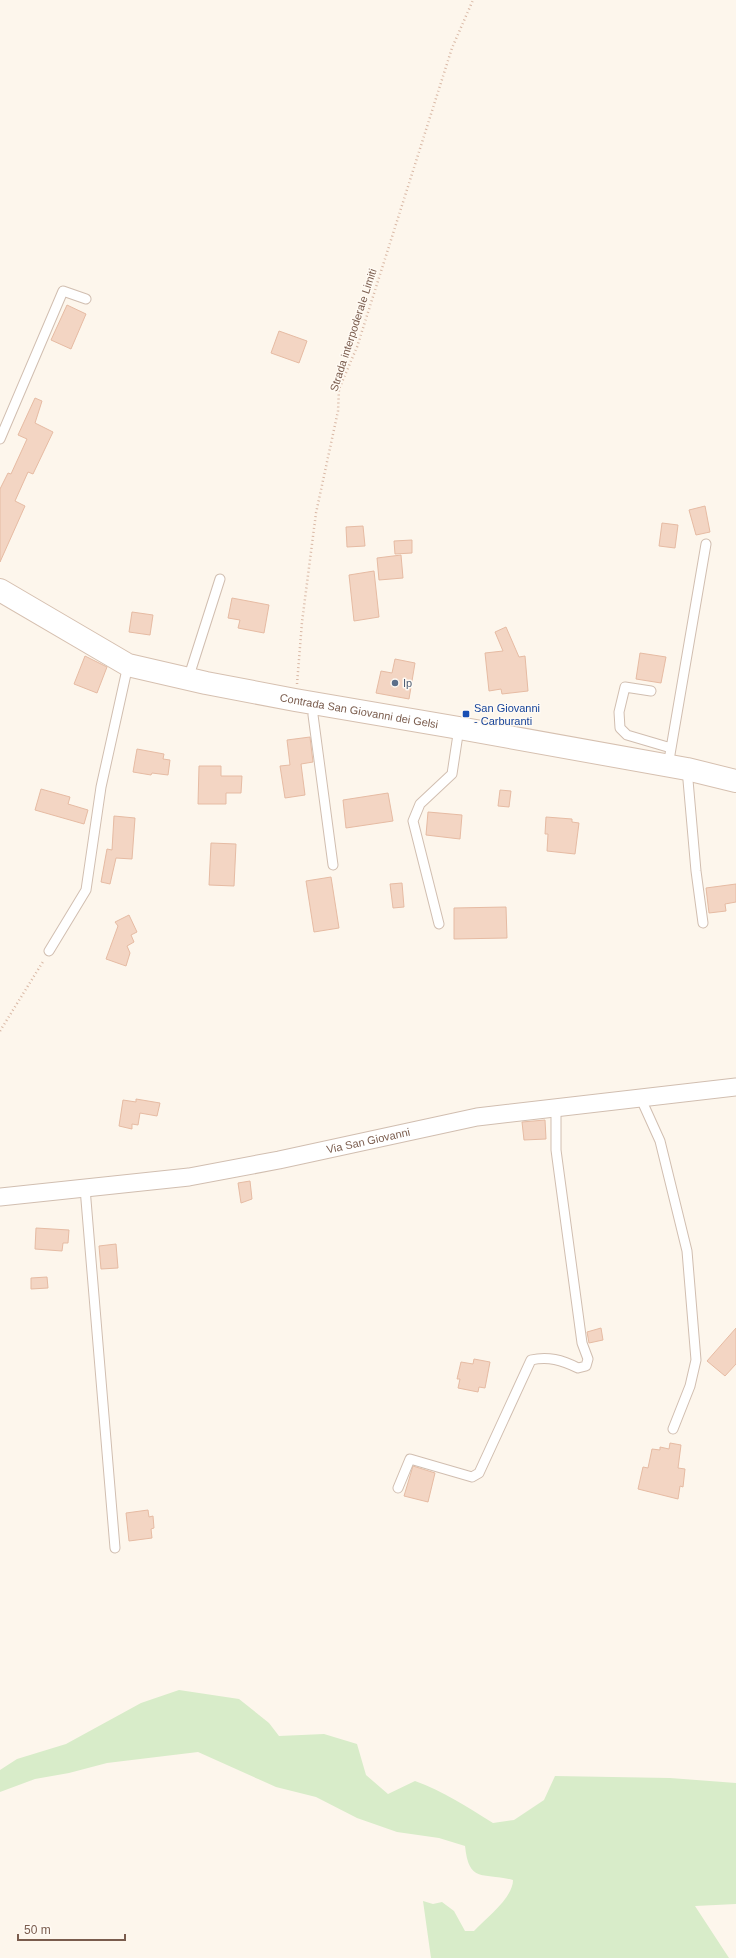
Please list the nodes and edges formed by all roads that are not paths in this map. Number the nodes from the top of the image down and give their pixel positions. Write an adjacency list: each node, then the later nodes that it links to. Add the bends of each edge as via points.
1 (86, 299): 2 (lane, via 64,291)
2 (0, 439)
3 (706, 544): 11 (lane)
4 (220, 579): 7 (lane)
5 (0, 590): 6 (main road, Contrada San Giovanni dei Gelsi)
6 (128, 665): 7 (main road, Contrada San Giovanni dei Gelsi); 16 (lane, via 102,787 86,890)
7 (188, 679): 9 (main road, Contrada San Giovanni dei Gelsi)
8 (651, 691): 11 (lane, via 626,687 618,712 620,728 627,735)
9 (306, 702): 10 (main road, Contrada San Giovanni dei Gelsi); 13 (lane, via 313,715)
10 (458, 728): 11 (main road, Contrada San Giovanni dei Gelsi); 15 (lane, via 452,774 420,804 413,821)
11 (675, 761): 12 (main road, Contrada San Giovanni dei Gelsi); 14 (lane)
12 (736, 781)
13 (333, 865)
14 (703, 922)
15 (439, 924)
16 (49, 951)
17 (736, 1088): 18 (street, Via San Giovanni)
18 (641, 1100): 19 (street, Via San Giovanni); 22 (lane, via 660,1141 688,1251 696,1360 690,1386)
19 (556, 1108): 20 (street, Via San Giovanni, via 477,1117 189,1177); 23 (lane, via 556,1150 582,1343 588,1359 586,1366 578,1368 564,1361 543,1357 531,1360 479,1474 472,1477 410,1459)
20 (85, 1188): 21 (street, Via San Giovanni); 24 (lane)
21 (0, 1197)
22 (673, 1429)
23 (398, 1488)
24 (115, 1548)

